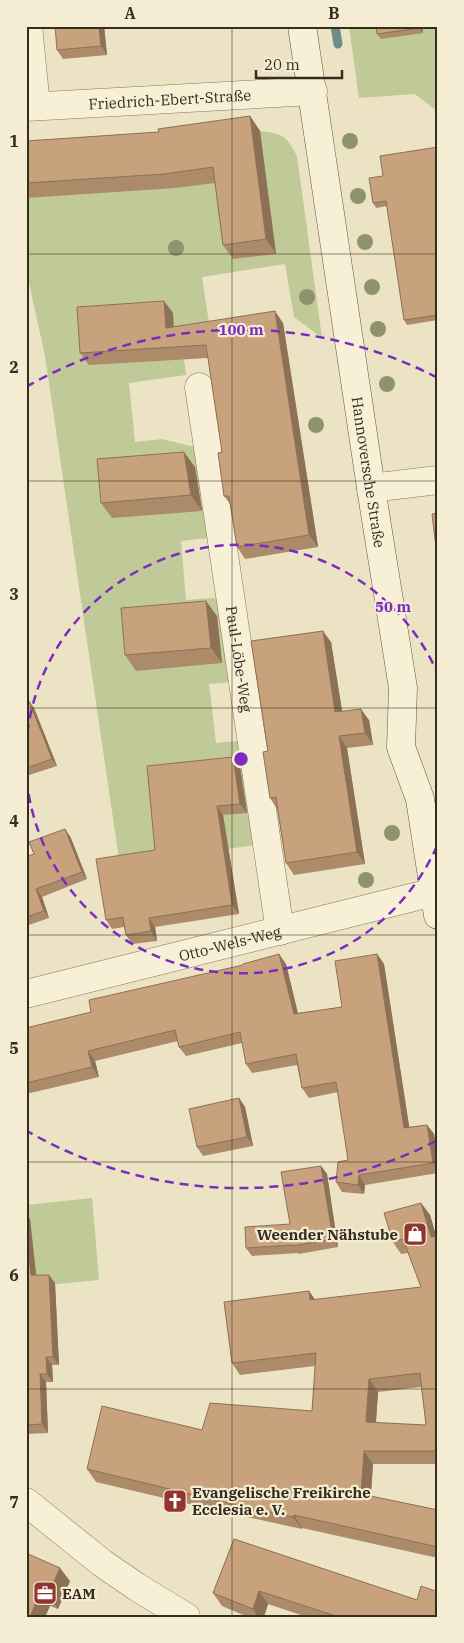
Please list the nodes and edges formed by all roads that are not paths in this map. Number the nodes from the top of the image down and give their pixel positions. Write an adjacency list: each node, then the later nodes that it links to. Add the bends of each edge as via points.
1 (28, 26): 4 (street)
2 (302, 26): 3 (street, Hannoversche Straße)
3 (313, 91): 4 (street, Friedrich-Ebert-Straße); 7 (street, Hannoversche Straße)
4 (31, 107)
5 (199, 387): 9 (street, Paul-Löbe-Weg)
6 (438, 480): 7 (street)
7 (371, 488): 8 (street, Hannoversche Straße, via 403,688 400,747 420,799)
8 (436, 903): 9 (street, Otto-Wels-Weg)
9 (280, 932): 10 (street, Otto-Wels-Weg)
10 (26, 994)
11 (26, 1502): 12 (street, via 102,1562)
12 (186, 1617)

